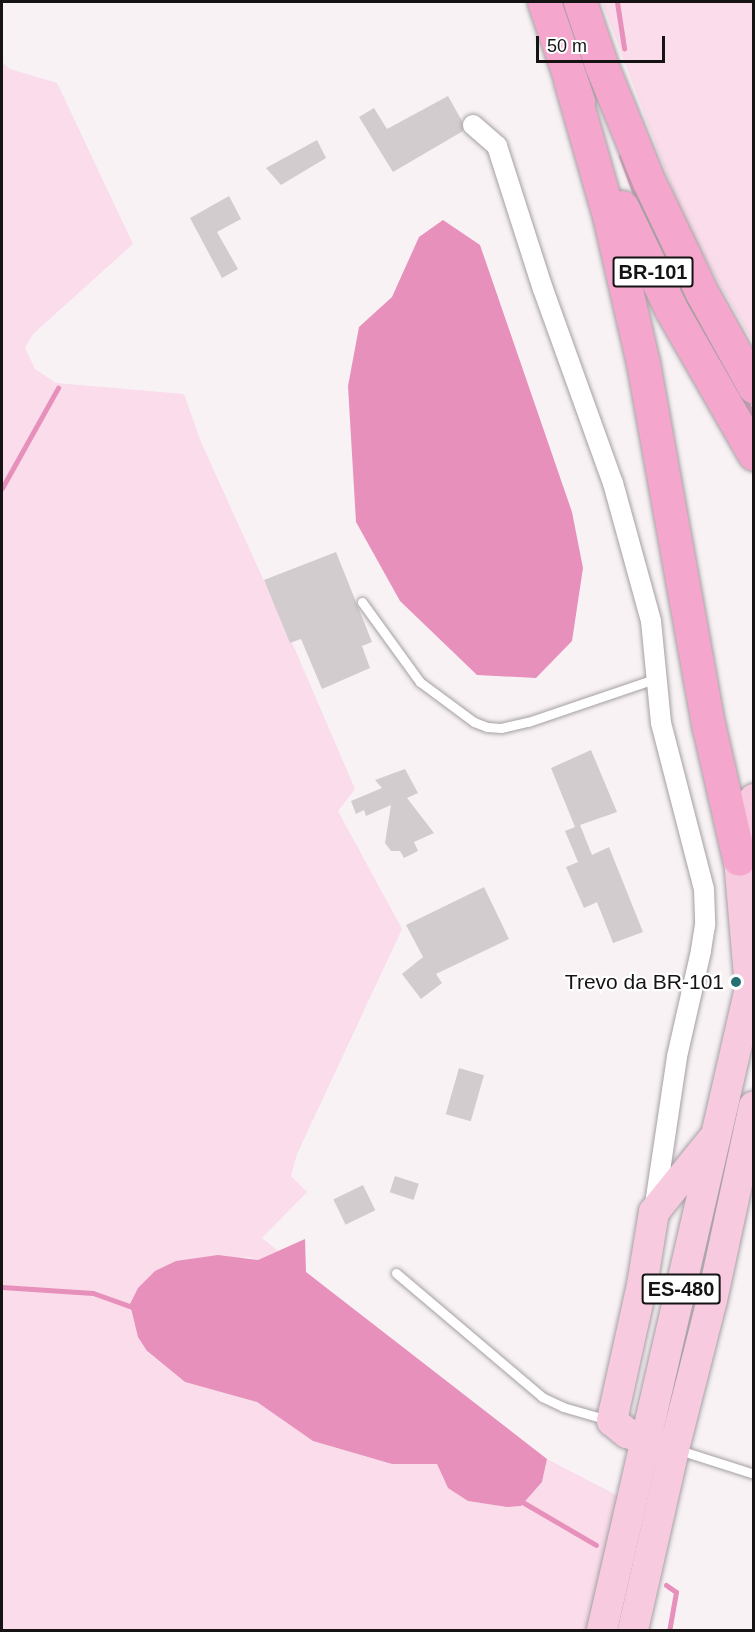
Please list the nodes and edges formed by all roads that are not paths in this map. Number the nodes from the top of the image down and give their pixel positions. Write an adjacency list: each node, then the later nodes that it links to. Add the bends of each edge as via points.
1 (544, 2): 3 (highway, BR-101)
2 (580, 2): 5 (highway, BR-101, via 649,182)
3 (570, 80): 6 (highway, BR-101, via 643,253); 10 (highway, via 609,216 641,353 709,728)
4 (473, 125): 8 (street, via 497,146 543,289 613,483 642,579)
5 (753, 387)
6 (753, 454)
7 (362, 602): 8 (lane, via 420,682 474,722 487,727 528,722)
8 (657, 678): 13 (street, via 661,723 697,859 705,910 702,951 677,1057)
9 (753, 799): 10 (main road, ES-480, via 742,826)
10 (746, 869): 12 (main road, ES-480, via 750,988)
11 (753, 1106): 17 (main road, ES-480, via 714,1289)
12 (716, 1136): 13 (main road); 16 (main road, ES-480)
13 (654, 1212): 15 (main road)
14 (396, 1274): 15 (lane, via 542,1397)
15 (612, 1421): 16 (main road)
16 (645, 1442): 17 (main road); 19 (main road, ES-480)
17 (674, 1449): 18 (lane); 20 (main road, ES-480)
18 (753, 1474)
19 (602, 1630)
20 (633, 1630)

